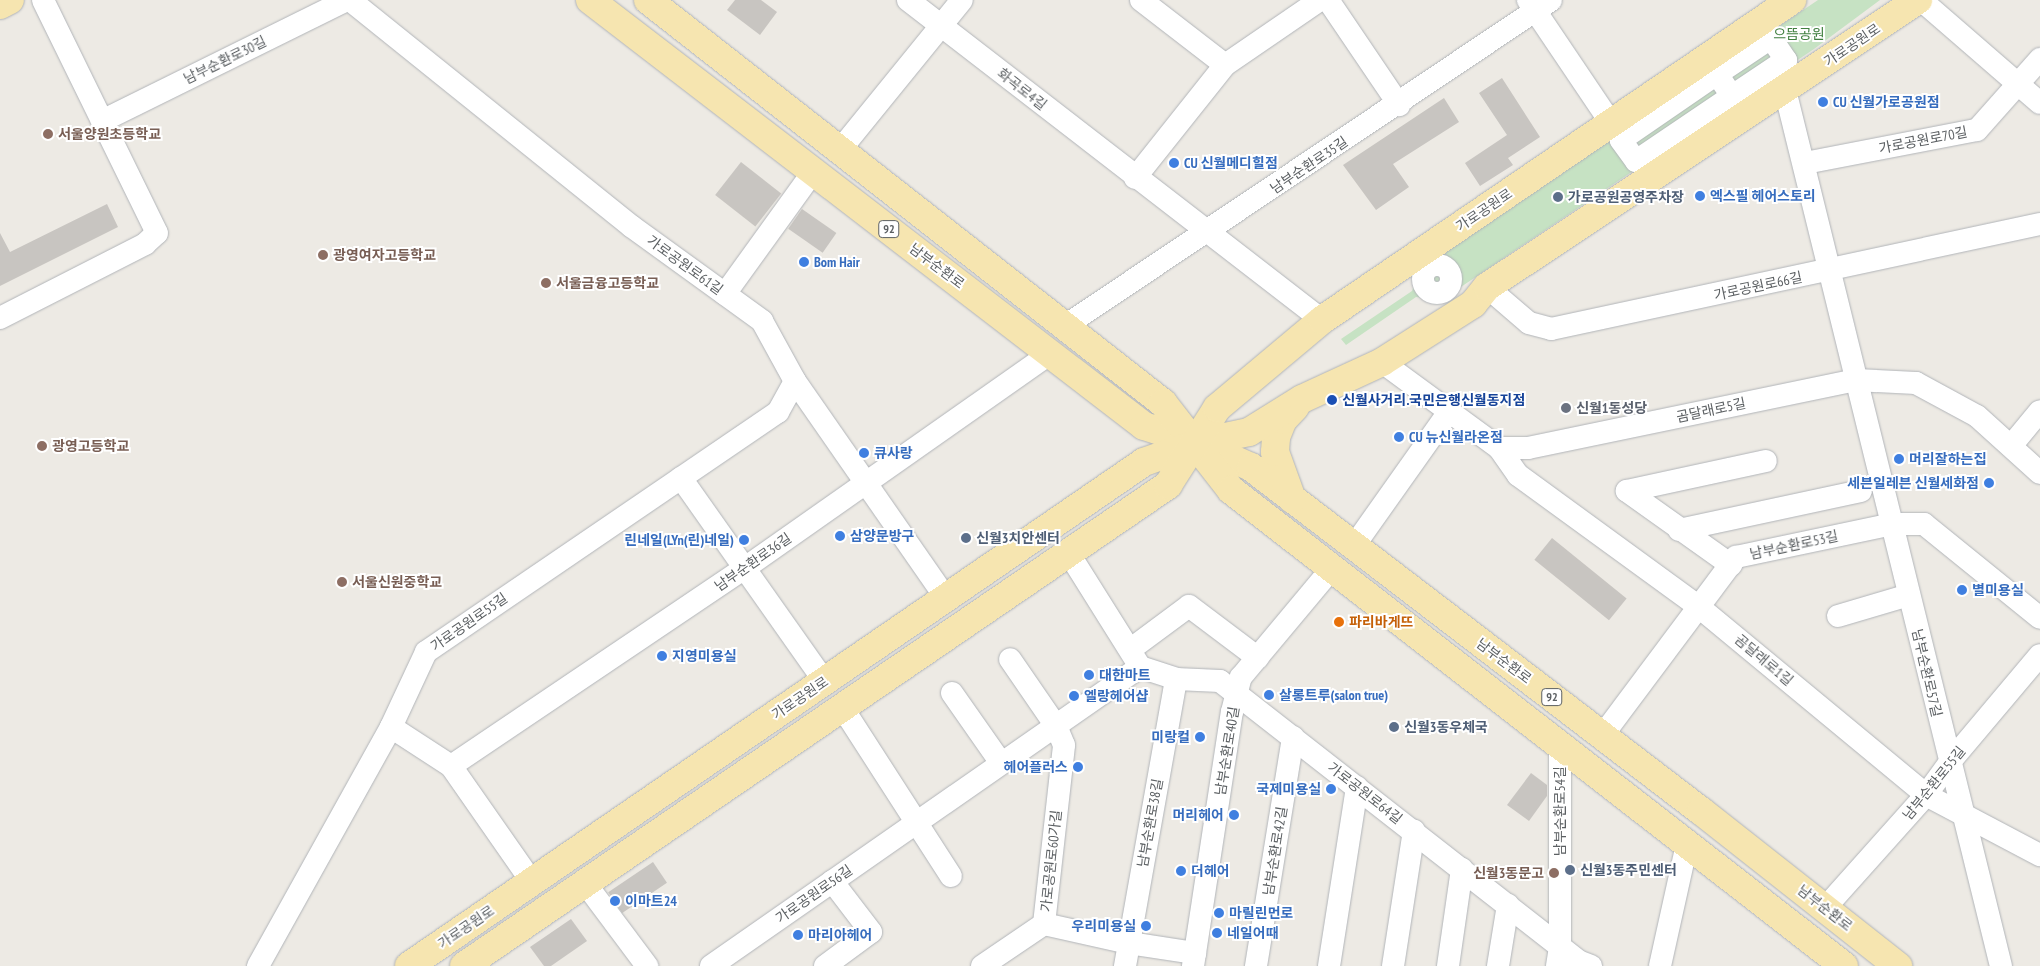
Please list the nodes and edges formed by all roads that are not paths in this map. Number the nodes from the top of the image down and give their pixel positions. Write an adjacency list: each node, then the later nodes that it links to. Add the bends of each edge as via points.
1 (10, 0): 14 (main road)
2 (43, 0): 24 (street)
3 (348, 0): 24 (street, 남부순환로30길); 36 (street, 가로공원로61길, via 632,226)
4 (590, 0): 28 (main road, 남부순환로 / 92)
5 (648, 0): 26 (main road, 남부순환로 / 92)
6 (908, 0): 15 (street, 화곡로4길)
7 (962, 0): 15 (street)
8 (1141, 0): 17 (street)
9 (1320, 0): 17 (street)
10 (1328, 0): 23 (street)
11 (1792, 0): 25 (main road, 가로공원로)
12 (1920, 0): 19 (street); 20 (main road, 가로공원로)
13 (1538, 4): 23 (street, 남부순환로35길); 25 (street)
14 (0, 5)
15 (941, 26): 26 (street); 29 (street, 화곡로4길)
16 (2040, 59): 19 (street, 가로공원로70길)
17 (1225, 65): 29 (street)
18 (1717, 74): 21 (street); 21 (street, via 1771,38 1786,60); 21 (street, via 1621,140 1636,162)
19 (2017, 84): 22 (street); 27 (street, 가로공원로70길, via 1977,130)
20 (1785, 90): 27 (street); 35 (main road, 가로공원로)
21 (1732, 96)
22 (2040, 103)
23 (1400, 105): 31 (street, 남부순환로35길)
24 (102, 121): 37 (street, via 157,233 145,244)
25 (1611, 123): 38 (main road, 가로공원로)
26 (840, 150): 39 (main road, 남부순환로 / 92)
27 (1806, 163): 33 (street)
28 (813, 172): 36 (street); 40 (main road, 남부순환로 / 92)
29 (1135, 178): 31 (street, 화곡로4길)
30 (2040, 224): 33 (street, 가로공원로66길)
31 (1206, 233): 38 (street, 화곡로4길); 39 (street, 남부순환로35길)
32 (1432, 266): 34 (street, via 1441,266 1448,271 1450,280)
33 (1831, 271): 35 (street, 가로공원로66길, via 1551,329 1529,323); 42 (street, 남부순환로57길)
34 (1446, 288)
35 (1487, 288): 41 (main road, 가로공원로, via 1473,304)
36 (725, 294): 43 (street, 가로공원로61길, via 762,321)
37 (0, 318)
38 (1322, 320): 47 (main road, 가로공원로, via 1217,408)
39 (1066, 326): 47 (main road, 남부순환로 / 92, via 1163,402)
40 (1051, 353): 47 (main road, 남부순환로 / 92, via 1144,426); 53 (street, 남부순환로36길)
41 (1382, 362): 44 (main road, 가로공원로); 46 (street)
42 (1856, 380): 48 (street, 곰달래로5길, via 1916,384 1977,416); 49 (street, 곰달래로5길, via 1528,448); 56 (street, 남부순환로57길)
43 (795, 381): 52 (street, 가로공원로55길, via 778,412); 53 (street, 가로공원로61길)
44 (1302, 399): 47 (main road, 가로공원로, via 1249,432); 55 (main road, via 1283,420 1276,437 1280,470)
45 (2040, 411): 48 (street)
46 (1449, 412): 49 (street); 58 (street)
47 (1197, 443): 55 (main road, 남부순환로 / 92, via 1251,467); 59 (main road, 가로공원로, via 1168,485); 62 (main road, 남부순환로 / 92, via 1231,490); 64 (main road, 가로공원로, via 1144,462)
48 (2011, 446): 51 (street, 곰달래로5길)
49 (1499, 448): 65 (street, 곰달래로1길, via 1518,475)
50 (1766, 461): 57 (street, via 1627,491)
51 (2040, 473)
52 (681, 478): 61 (street); 78 (street, 가로공원로55길, via 426,652)
53 (866, 483): 61 (street, 남부순환로36길); 64 (street, 가로공원로61길)
54 (1861, 491): 57 (street)
55 (1292, 499): 58 (main road, 남부순환로 / 92)
56 (1892, 524): 60 (street, 남부순환로53길, via 1736,557); 63 (street, 남부순환로57길); 67 (street, 남부순환로53길, via 1924,524)
57 (1679, 530): 60 (street)
58 (1354, 546): 79 (main road, 남부순환로 / 92)
59 (1068, 552): 69 (street); 76 (main road, 가로공원로)
60 (1731, 565): 65 (street, 남부순환로53길)
61 (744, 568): 73 (street); 84 (street, 남부순환로36길)
62 (1332, 568): 70 (street, 남부순환로40길); 81 (main road, 남부순환로 / 92)
63 (1909, 595): 66 (street); 82 (street, 남부순환로57길)
64 (946, 598): 73 (main road, 가로공원로)
65 (1699, 607): 79 (street, 남부순환로53길); 86 (street, 곰달래로1길)
66 (1838, 616)
67 (2040, 618)
68 (2040, 655): 82 (street, 남부순환로55길)
69 (1136, 658): 70 (street, via 1189,606); 72 (street, 가로공원로64길); 77 (street, 가로공원로56길)
70 (1258, 658): 75 (street, 남부순환로40길, via 1242,677)
71 (1010, 660): 77 (street)
72 (1176, 679): 75 (street, 가로공원로64길, via 1220,681); 100 (street, 남부순환로38길)
73 (824, 681): 95 (main road, 가로공원로)
74 (952, 693): 83 (street)
75 (1237, 693): 80 (street, 가로공원로64길); 102 (street, 남부순환로40길)
76 (842, 706): 88 (street); 96 (main road, 가로공원로)
77 (1056, 726): 83 (street, 가로공원로56길); 99 (street, 가로공원로60가길, via 1064,745)
78 (391, 727): 84 (street); 103 (street, 가로공원로55길)
79 (1602, 736): 98 (main road, 남부순환로 / 92)
80 (1293, 737): 85 (street, 가로공원로64길); 111 (street, 남부순환로42길)
81 (1560, 745): 90 (main road, 남부순환로 / 92); 101 (street, 남부순환로54길)
82 (1949, 763): 86 (street, 남부순환로55길); 87 (street, 남부순환로57길)
83 (1002, 764): 88 (street, 가로공원로56길)
84 (451, 766): 95 (street)
85 (1357, 787): 89 (street, 가로공원로64길); 112 (street)
86 (1926, 795): 87 (street, 곰달래로1길); 98 (street, 남부순환로55길)
87 (1961, 813): 91 (street, 곰달래로1길); 120 (street, 남부순환로57길)
88 (916, 823): 93 (street); 94 (street, 가로공원로56길)
89 (1414, 831): 92 (street, 가로공원로64길); 113 (street)
90 (1687, 844): 117 (street); 118 (main road, 남부순환로 / 92)
91 (2040, 856)
92 (1462, 869): 97 (street, 가로공원로64길); 114 (street)
93 (951, 876)
94 (832, 881): 107 (street, 가로공원로56길); 108 (street, via 871,932)
95 (532, 882): 104 (main road, 가로공원로)
96 (585, 883): 105 (main road, 가로공원로); 106 (street)
97 (1508, 905): 101 (street, 가로공원로64길); 115 (street)
98 (1825, 908): 119 (main road, 남부순환로 / 92)
99 (1044, 924): 100 (street); 109 (street, 가로공원로60가길)
100 (1128, 943): 102 (street); 110 (street, 남부순환로38길)
101 (1559, 956): 116 (street, 가로공원로64길)
102 (1194, 960)
103 (258, 966)
104 (409, 966)
105 (464, 966)
106 (646, 966)
107 (711, 966)
108 (824, 966)
109 (982, 966)
110 (1125, 966)
111 (1256, 966)
112 (1329, 966)
113 (1393, 966)
114 (1448, 966)
115 (1498, 966)
116 (1591, 966)
117 (1660, 966)
118 (1844, 966)
119 (1898, 966)
120 (2001, 966)

